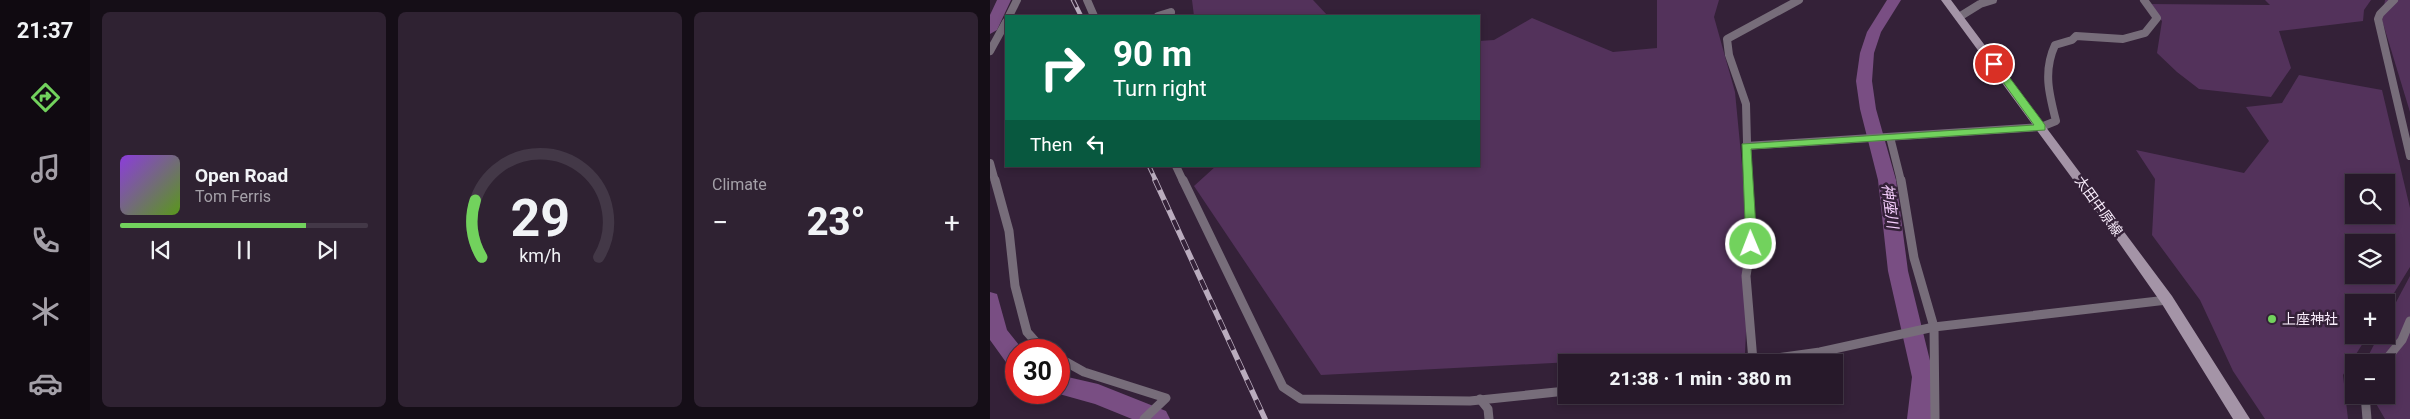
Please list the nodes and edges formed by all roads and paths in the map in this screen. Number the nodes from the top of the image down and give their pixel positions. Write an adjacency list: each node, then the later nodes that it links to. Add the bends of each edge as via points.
1 (1017, 0): 9 (street)
2 (1087, 0): 10 (street)
3 (1799, 0): 17 (street, via 1727,39 1729,55 1746,104)
4 (1946, 0): 12 (main road, 太田中原線)
5 (1993, 0): 12 (street, via 1985,0)
6 (2144, 0): 15 (street, via 2157,18 2145,33 2123,39 2076,36 2054,45 2046,84 2056,121)
7 (2394, 0): 18 (street, via 2378,20)
8 (1171, 12): 11 (street)
9 (1010, 15)
10 (1094, 15)
11 (1161, 15)
12 (1958, 17): 15 (main road, 太田中原線)
13 (1005, 24): 14 (street)
14 (990, 51)
15 (2041, 127): 16 (street); 22 (main road, 太田中原線)
16 (1890, 137): 17 (street); 24 (street, via 1900,172 1914,258)
17 (1746, 146): 26 (street, via 1751,244 1746,276)
18 (2410, 156)
19 (990, 164): 21 (street)
20 (1176, 167): 31 (street, via 1283,386 1301,400)
21 (993, 181): 25 (street, via 1010,231 1015,286 1027,332)
22 (2167, 300): 24 (street); 36 (main road, 太田中原線)
23 (2410, 321): 28 (street, via 2402,340)
24 (1934, 327): 27 (street); 35 (street)
25 (1033, 339)
26 (1750, 354)
27 (1806, 354)
28 (2391, 354)
29 (1070, 364): 33 (street, via 1084,372 1166,398)
30 (1558, 392): 31 (street)
31 (1480, 399): 34 (street, via 1488,409)
32 (2366, 404): 37 (street)
33 (1144, 419)
34 (1489, 419)
35 (1935, 419)
36 (2242, 419)
37 (2367, 419)

